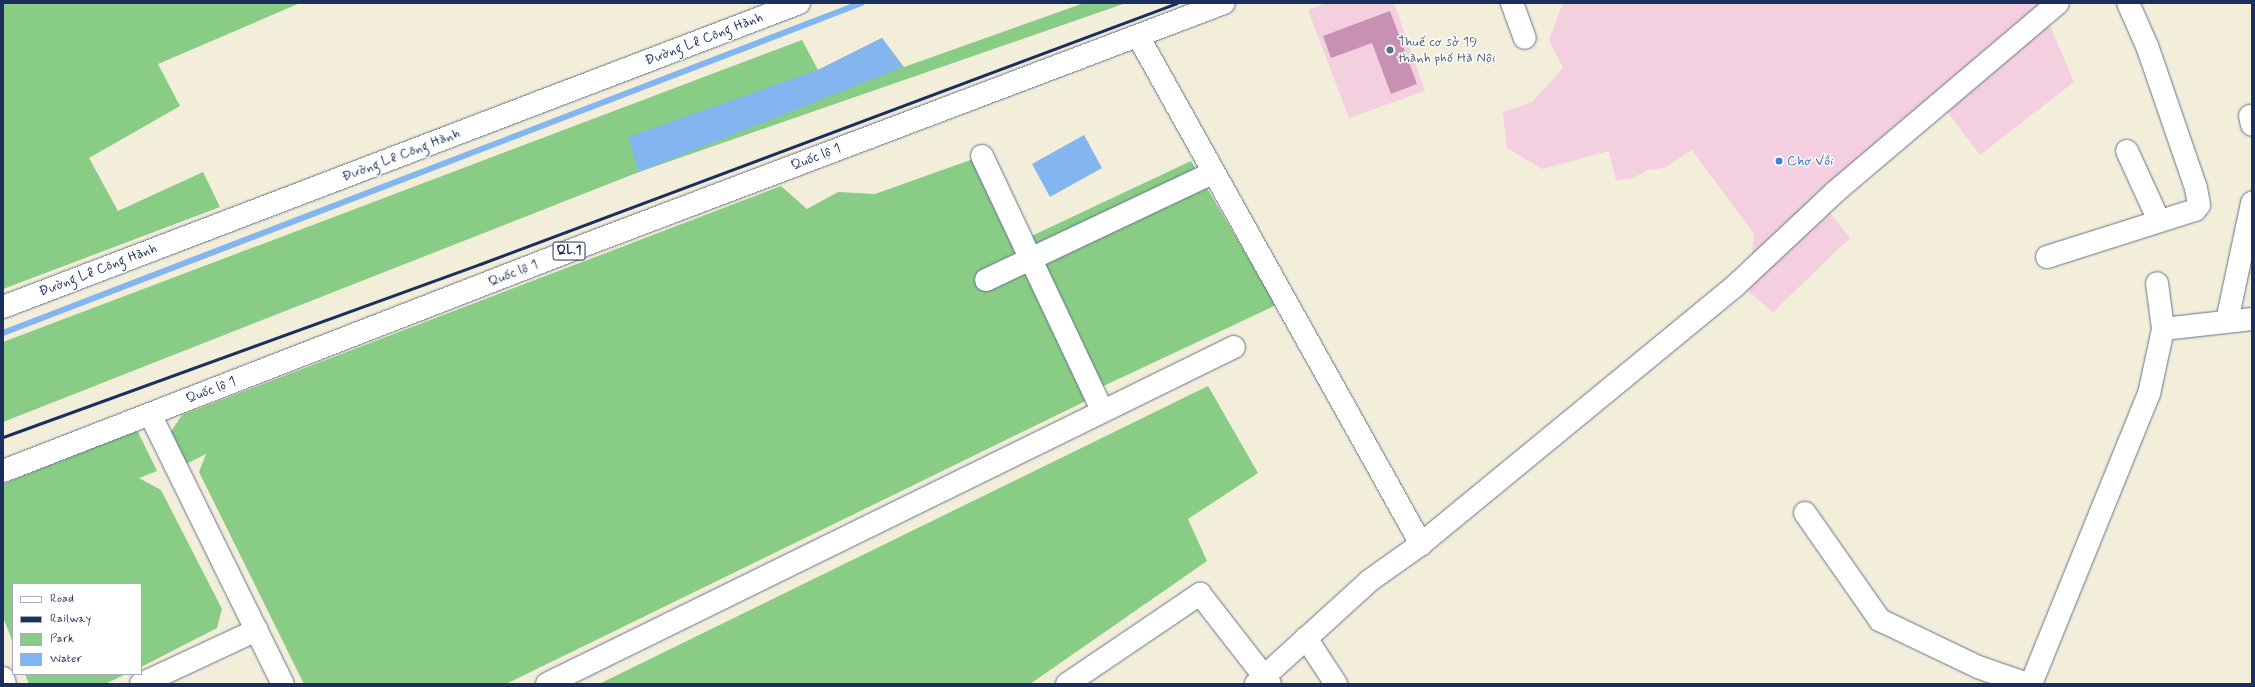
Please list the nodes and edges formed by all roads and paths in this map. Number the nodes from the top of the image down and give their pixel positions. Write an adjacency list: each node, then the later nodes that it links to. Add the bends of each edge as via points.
1 (799, 3): 17 (main road, Đường Lê Công Hành)
2 (1224, 3): 6 (main road, QL.1)
3 (1512, 3): 7 (main road)
4 (2058, 3): 26 (main road, via 1835,192 1735,286)
5 (2128, 3): 12 (main road, via 2147,46 2199,199 2195,210)
6 (1138, 36): 10 (main road); 23 (main road, Quốc lộ 1 / QL.1, via 585,245)
7 (1525, 38)
8 (2128, 151): 12 (main road)
9 (982, 156): 14 (main road)
10 (1214, 172): 14 (main road); 26 (main road)
11 (2252, 203): 19 (main road)
12 (2159, 221): 13 (main road)
13 (2047, 257)
14 (1031, 259): 15 (main road); 22 (main road)
15 (986, 280)
16 (2157, 283): 20 (main road)
17 (3, 307)
18 (2252, 319): 19 (main road)
19 (2227, 321): 20 (main road)
20 (2163, 330): 39 (main road, via 2149,394)
21 (1234, 347): 35 (main road)
22 (1098, 401)
23 (150, 414): 24 (main road, Quốc lộ 1 / QL.1); 27 (main road)
24 (3, 471)
25 (1805, 513): 29 (main road, via 1880,620)
26 (1421, 544): 28 (main road, via 1370,581)
27 (257, 630): 33 (main road); 34 (main road)
28 (1306, 638): 31 (main road); 37 (main road)
29 (1975, 676): 38 (main road)
30 (3, 678): 32 (main road)
31 (1264, 682): 36 (main road, via 1200,594)
32 (5, 684)
33 (141, 684)
34 (283, 684)
35 (547, 684)
36 (1067, 684)
37 (1336, 684)
38 (2027, 684)
39 (2031, 684)

